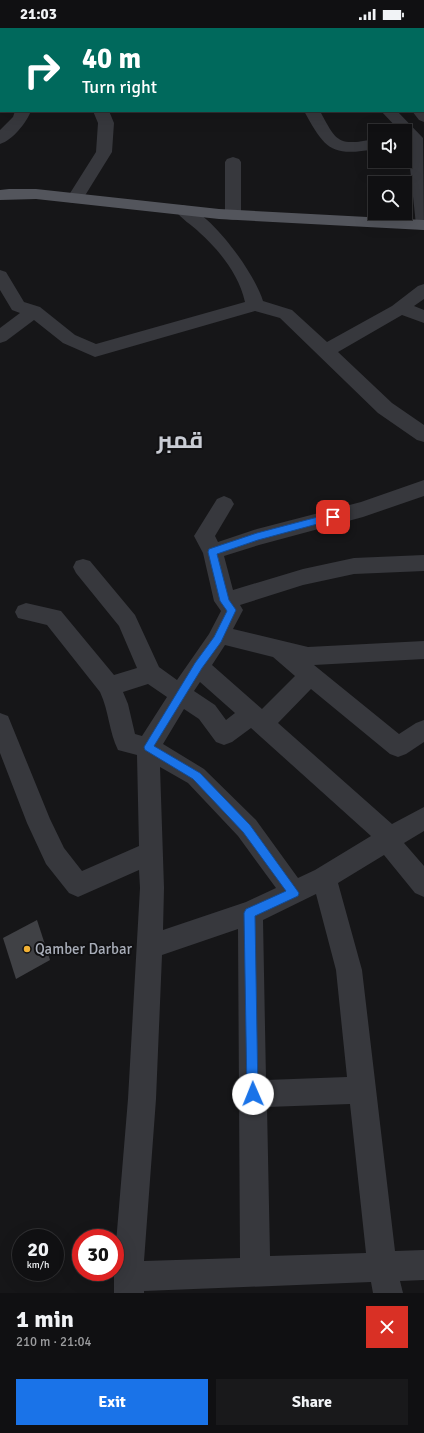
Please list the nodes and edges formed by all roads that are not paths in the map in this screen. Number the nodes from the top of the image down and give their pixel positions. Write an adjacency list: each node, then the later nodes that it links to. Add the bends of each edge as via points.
1 (23, 112): 6 (street, via 20,119)
2 (101, 112): 10 (street, via 106,123 104,152)
3 (313, 112): 7 (street, via 333,143 353,148)
4 (390, 112): 5 (street)
5 (413, 134): 13 (street)
6 (0, 140)
7 (368, 145)
8 (233, 162): 12 (street)
9 (0, 196): 10 (main road, via 36,194)
10 (75, 198): 11 (main road)
11 (183, 210): 12 (main road); 16 (street, via 215,238 252,293)
12 (233, 215): 13 (main road)
13 (424, 225)
14 (0, 276): 18 (street, via 18,306)
15 (424, 290): 17 (street)
16 (255, 305): 18 (street, via 95,351 69,339); 21 (street, via 286,314)
17 (401, 308): 19 (street); 21 (street)
18 (34, 311): 20 (street)
19 (424, 317)
20 (0, 337)
21 (326, 351): 22 (street, via 385,408)
22 (424, 435)
23 (424, 488): 25 (street, via 363,509 257,536)
24 (224, 504): 25 (street, via 204,536)
25 (212, 552): 28 (street)
26 (424, 563): 28 (street, via 354,566 303,576)
27 (83, 567): 34 (street, via 127,620)
28 (225, 601): 30 (street, via 232,610)
29 (26, 612): 36 (street, via 53,617)
30 (220, 635): 31 (street); 33 (street)
31 (277, 649): 32 (street, via 308,656); 35 (street)
32 (424, 650)
33 (198, 666): 37 (street); 38 (street)
34 (151, 674): 36 (street); 37 (street)
35 (310, 675): 38 (street); 40 (street, via 398,747)
36 (109, 686): 41 (street, via 117,704 126,743)
37 (181, 693): 38 (street, via 207,712 224,735); 41 (street)
38 (258, 719): 44 (street, via 386,834)
39 (0, 723): 42 (street)
40 (424, 730)
41 (148, 747): 45 (street); 48 (street, via 196,776 247,828)
42 (5, 750): 45 (street, via 54,856 78,885)
43 (424, 818): 44 (street)
44 (387, 841): 46 (street); 47 (street)
45 (151, 853): 50 (street)
46 (324, 878): 48 (street); 51 (street, via 349,970)
47 (424, 885)
48 (294, 893): 49 (street)
49 (250, 913): 50 (street); 52 (street)
50 (149, 947): 56 (street)
51 (362, 1090): 52 (street); 55 (street)
52 (253, 1094): 54 (street)
53 (424, 1264): 55 (street)
54 (255, 1272): 55 (street); 56 (street)
55 (385, 1280)
56 (129, 1285)

